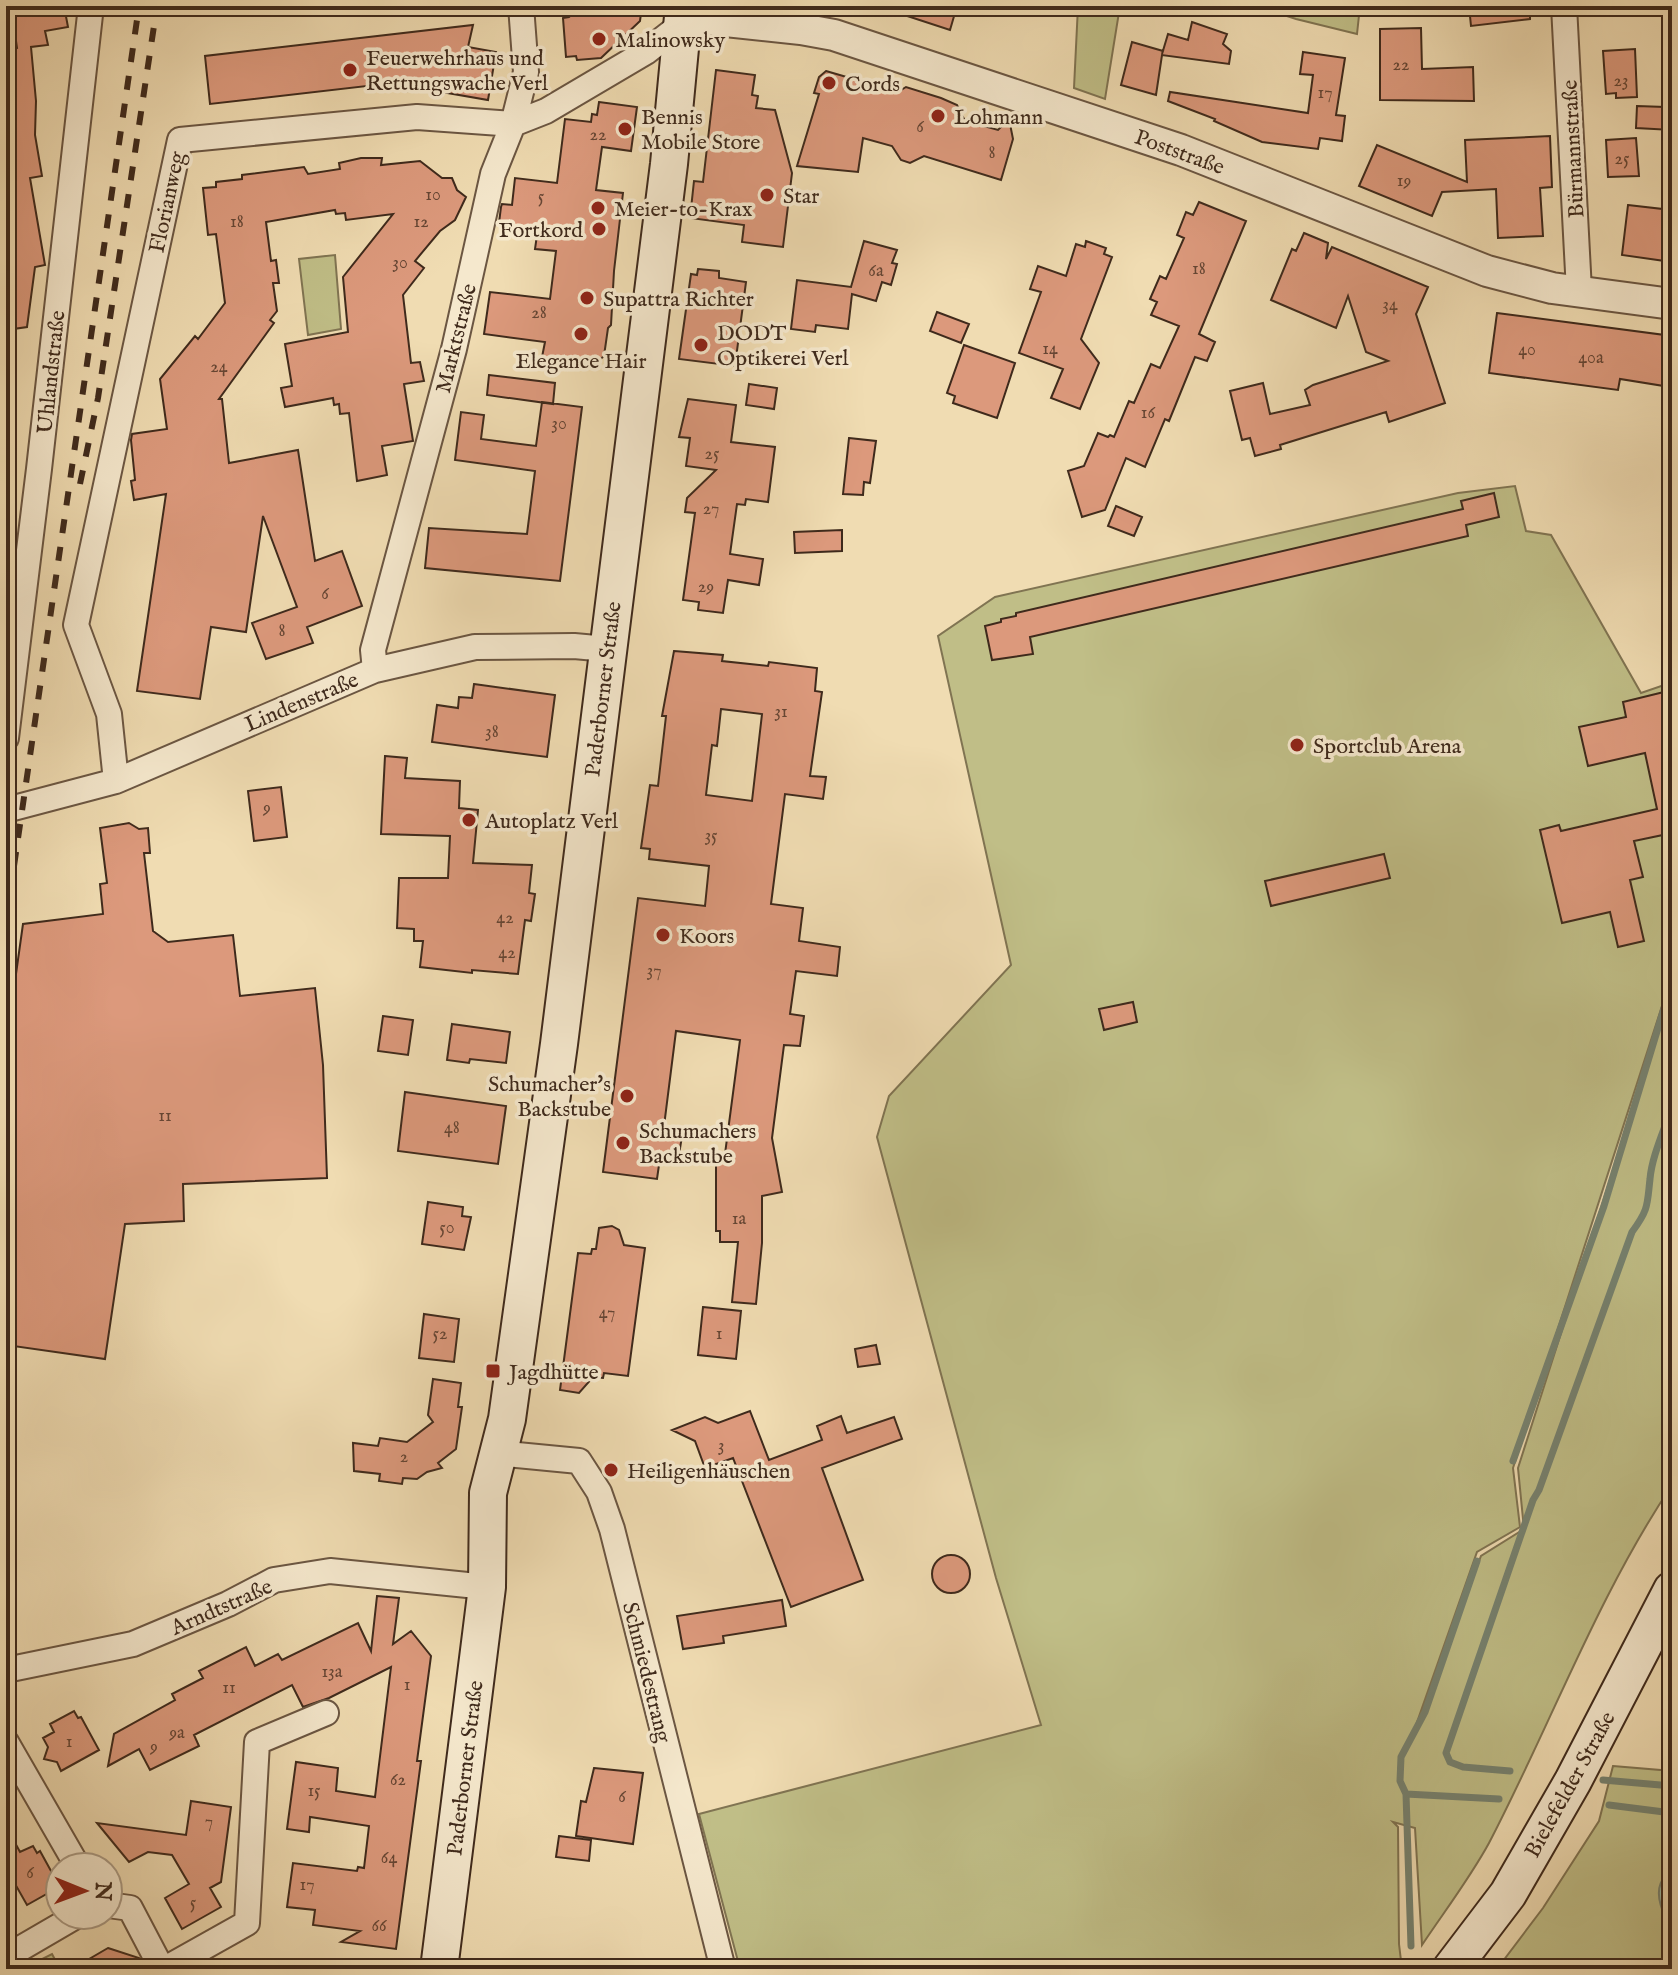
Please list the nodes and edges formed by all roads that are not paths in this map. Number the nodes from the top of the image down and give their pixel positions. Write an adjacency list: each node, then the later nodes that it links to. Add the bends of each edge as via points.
1 (91, 6): 10 (street, Uhlandstraße)
2 (521, 6): 5 (street, Marktstraße, via 526,72)
3 (1564, 6): 6 (street, Bürmannstraße)
4 (683, 15): 5 (street, Florianweg, via 646,52 546,111); 6 (street, Poststraße, via 834,35 1181,150 1467,264); 8 (main road, Paderborner Straße)
5 (513, 124): 9 (street, Marktstraße, via 493,174 454,349 373,650); 11 (street, Florianweg, via 417,117 180,140 76,625 109,714)
6 (1579, 291): 7 (street, Poststraße)
7 (1672, 304)
8 (607, 649): 9 (street, Lindenstraße, via 475,647); 13 (main road, Paderborner Straße)
9 (375, 670): 11 (street, Lindenstraße)
10 (6, 738)
11 (116, 781): 12 (street, Lindenstraße)
12 (6, 810)
13 (504, 1442): 14 (main road, Paderborner Straße, via 490,1480); 25 (street, Schmiedestrang, via 579,1461 599,1492)
14 (488, 1577): 16 (street, Arndtstraße, via 330,1571 274,1580 133,1644); 24 (main road, Paderborner Straße)
15 (1672, 1590): 26 (main road, Bielefelder Straße, via 1508,1894)
16 (6, 1670)
17 (326, 1713): 23 (street, via 257,1742 247,1923)
18 (6, 1742): 19 (street)
19 (69, 1851)
20 (124, 1907): 23 (street, via 130,1908)
21 (51, 1931): 22 (street)
22 (6, 1957)
23 (164, 1969)
24 (439, 1969)
25 (723, 1969)
26 (1451, 1969)

